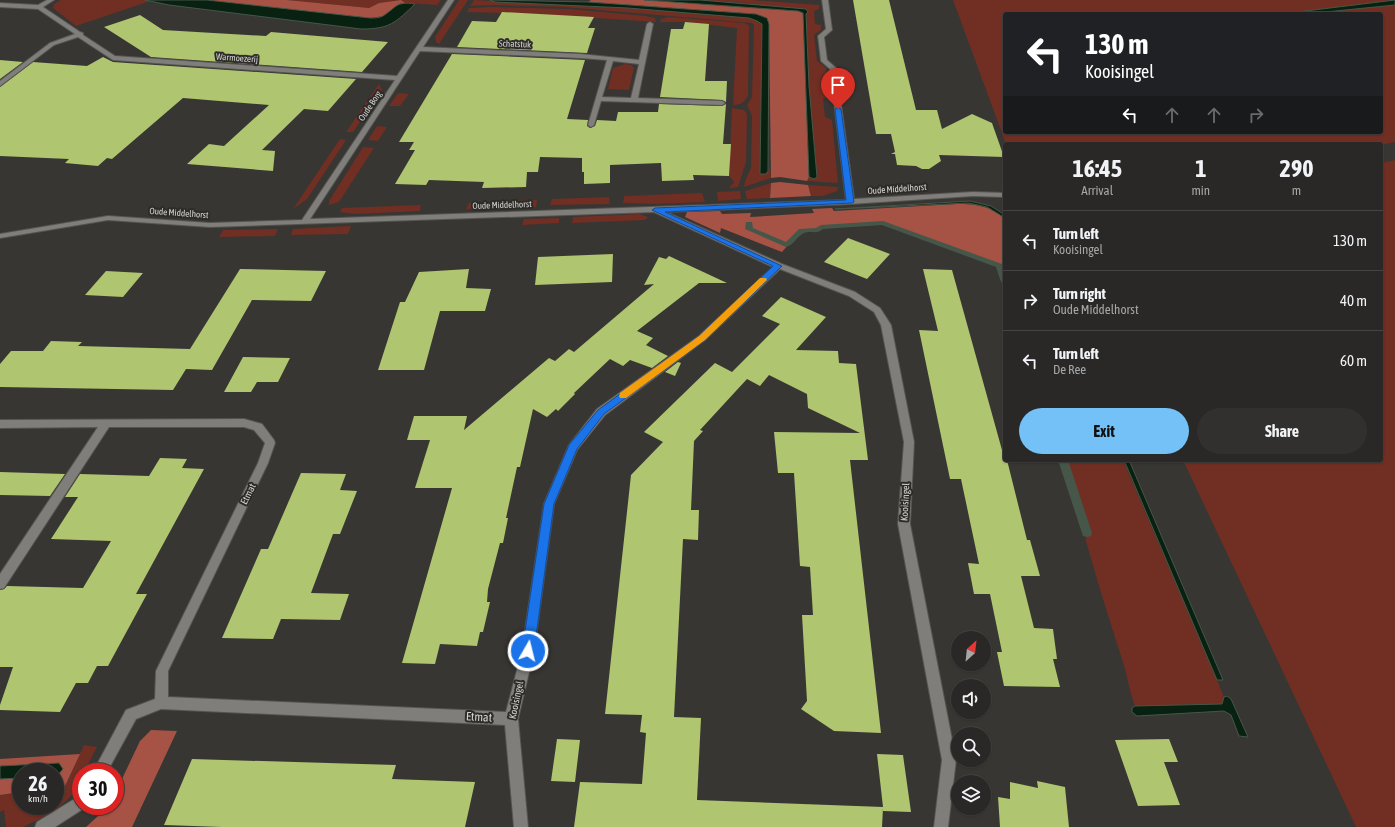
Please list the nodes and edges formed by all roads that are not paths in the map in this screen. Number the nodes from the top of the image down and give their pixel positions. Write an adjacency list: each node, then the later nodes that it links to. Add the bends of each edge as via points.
1 (51, 0): 5 (street)
2 (451, 0): 8 (street, Oude Borg)
3 (825, 0): 18 (street, via 829,30 822,36 824,61 833,68)
4 (0, 6): 5 (street)
5 (39, 7): 7 (street, Warmoezerij)
6 (650, 24): 10 (street)
7 (81, 34): 11 (street, Warmoezerij, via 113,58); 12 (street, via 52,44)
8 (419, 50): 9 (street, Schatstuk, via 580,56); 11 (street, Oude Borg)
9 (610, 60): 10 (street, Schatstuk); 13 (street)
10 (642, 62): 14 (street)
11 (399, 78): 20 (street, Oude Borg)
12 (0, 84)
13 (598, 99): 14 (street); 16 (street)
14 (634, 100): 15 (street)
15 (722, 103)
16 (591, 125)
17 (1003, 195): 18 (street, Oude Middelhorst, via 973,194)
18 (850, 202): 19 (street, Oude Middelhorst)
19 (655, 210): 20 (street, Oude Middelhorst); 22 (street, Kooisingel)
20 (304, 222): 21 (street, Oude Middelhorst, via 210,225 108,218)
21 (0, 236)
22 (779, 266): 27 (street, Kooisingel, via 702,338 601,412 573,448 549,504 528,651); 32 (street, Kooisingel, via 852,294 877,310 886,325 909,442 904,524 949,760)
23 (0, 424): 24 (street, Etmat)
24 (106, 424): 25 (street); 26 (street, Etmat, via 244,423 258,427 270,443 263,463 162,671)
25 (0, 584)
26 (160, 703): 27 (street, Etmat); 28 (street, Etmat, via 131,714)
27 (511, 719): 31 (street, Kooisingel)
28 (105, 763)
29 (72, 808): 30 (street)
30 (42, 827)
31 (521, 827)
32 (942, 827)

